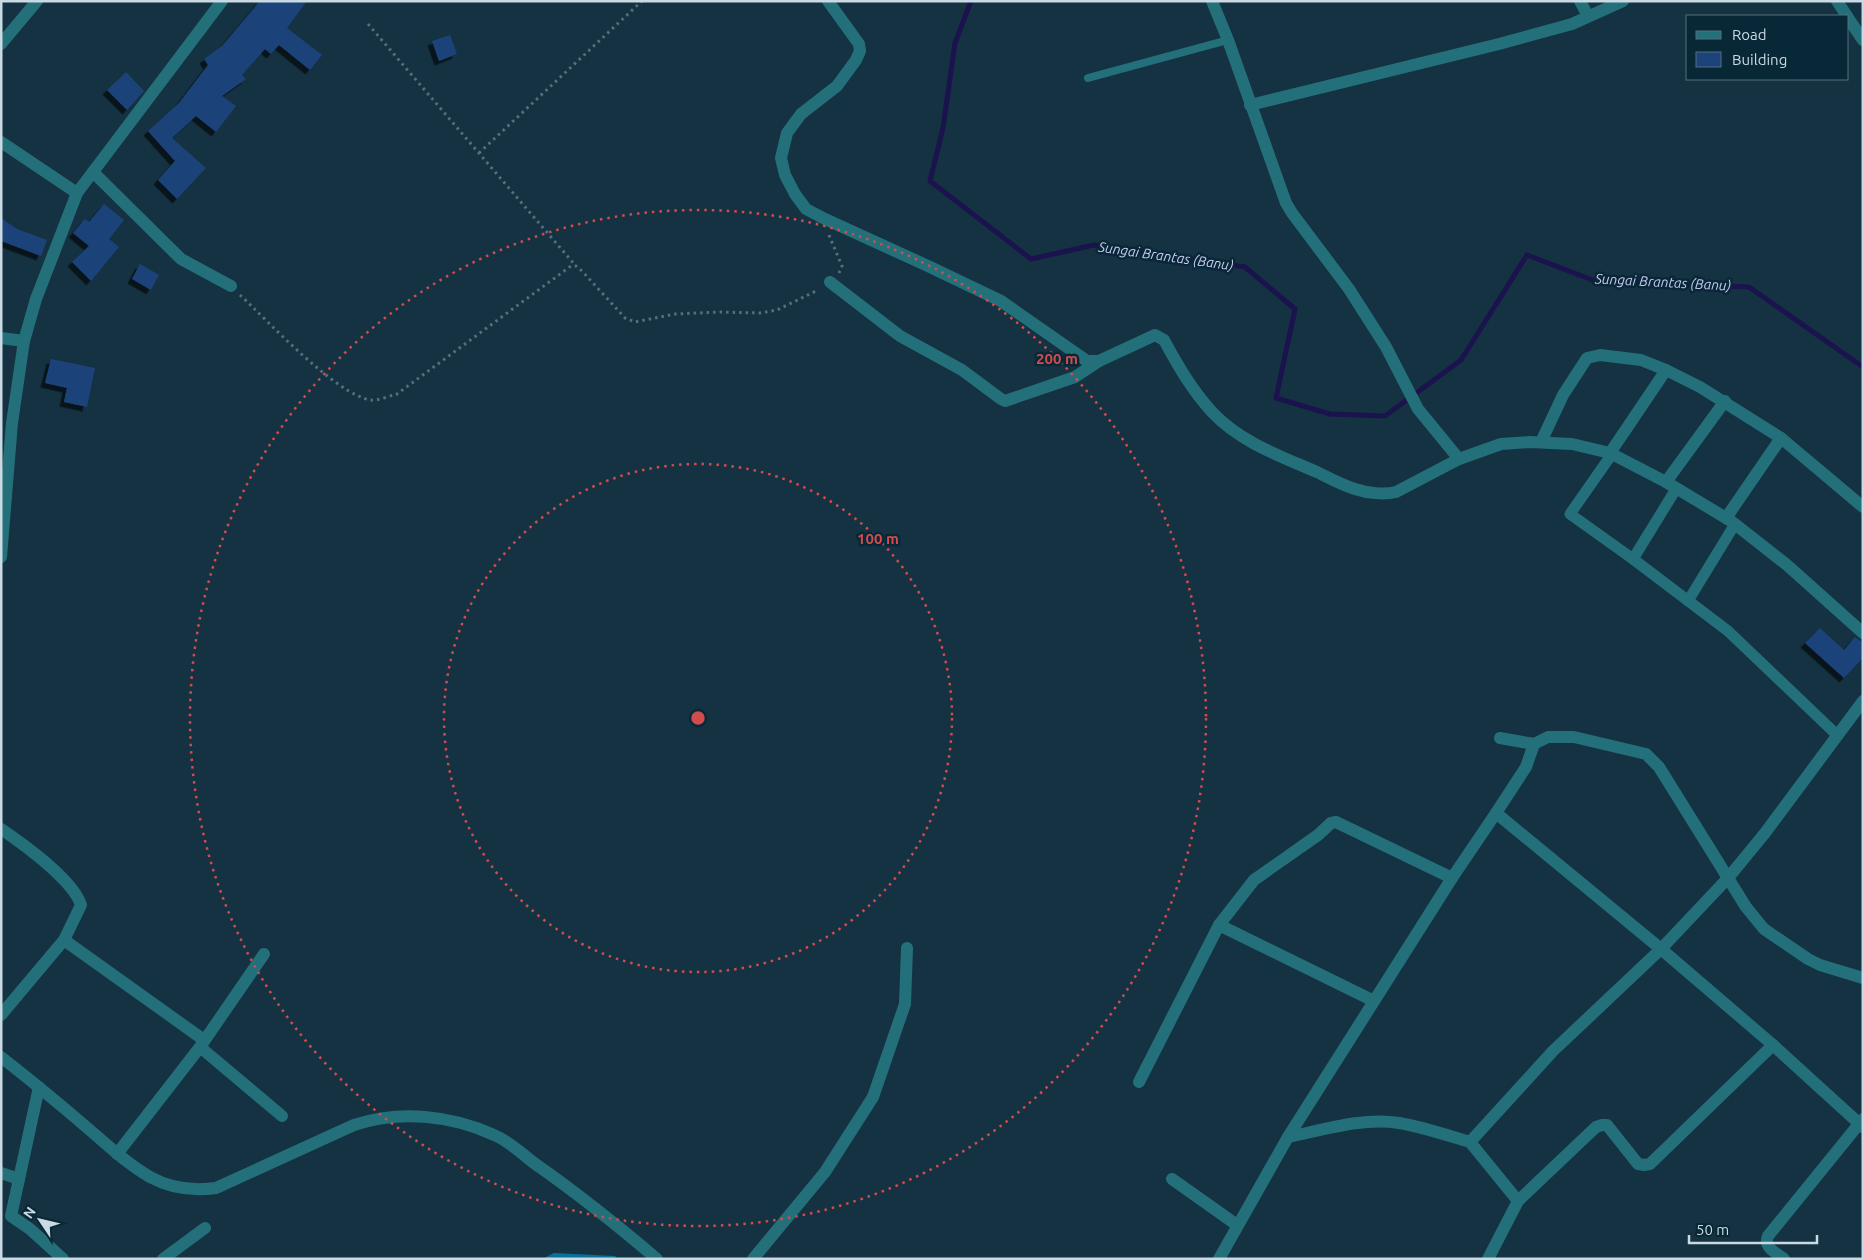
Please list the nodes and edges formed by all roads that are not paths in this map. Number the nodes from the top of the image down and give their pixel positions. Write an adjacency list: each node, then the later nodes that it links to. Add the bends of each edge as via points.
1 (37, 1): 13 (street)
2 (222, 1): 17 (street)
3 (828, 1): 23 (street, via 859,44 860,51 838,86 801,114 787,133 781,158 785,175 806,209 1001,301 1087,360)
4 (1212, 1): 11 (street)
5 (1580, 1): 9 (street)
6 (1623, 1): 9 (street)
7 (1837, 1): 8 (street)
8 (1846, 15)
9 (1588, 16): 15 (street, via 1572,24 1499,44)
10 (1849, 20): 12 (street)
11 (1228, 40): 14 (lane); 15 (street)
12 (1863, 40)
13 (1, 44)
14 (1088, 78)
15 (1250, 105): 29 (street, via 1292,213 1349,289 1386,347 1418,409)
16 (1, 142): 18 (street)
17 (93, 172): 18 (street); 20 (street, via 182,259)
18 (77, 193): 22 (street, via 36,299)
19 (830, 282): 23 (street, via 900,336 962,370 1005,401 1075,377)
20 (230, 286)
21 (1, 338): 22 (street)
22 (24, 340): 33 (street, via 12,423)
23 (1099, 362): 29 (street, via 1155,335 1160,336 1186,381 1229,428 1288,461 1355,490 1396,492)
24 (1666, 370): 25 (street); 27 (street, via 1641,360 1600,354 1587,358 1563,395); 28 (street)
25 (1725, 401): 26 (street); 30 (street)
26 (1781, 438): 31 (street); 32 (street)
27 (1541, 442): 28 (street, via 1572,444); 29 (street, via 1501,444)
28 (1611, 453): 30 (street); 34 (street, via 1570,514)
29 (1459, 460)
30 (1671, 486): 32 (street); 34 (street)
31 (1863, 507)
32 (1730, 521): 35 (street); 36 (street, via 1788,565)
33 (1, 557)
34 (1633, 559): 35 (street)
35 (1688, 601): 38 (street, via 1728,631)
36 (1863, 633)
37 (1863, 701): 38 (street)
38 (1836, 735): 44 (street)
39 (1500, 738): 40 (street)
40 (1534, 744): 41 (street, via 1526,767); 44 (street, via 1548,737 1574,737 1646,754 1659,767)
41 (1496, 813): 43 (street); 48 (street)
42 (1, 829): 46 (street, via 48,865 78,897 81,905)
43 (1452, 878): 45 (street, via 1331,823 1254,880); 51 (street)
44 (1728, 878): 48 (street); 50 (street, via 1764,929 1820,965)
45 (1219, 925): 51 (street); 56 (street)
46 (64, 940): 52 (street); 53 (street)
47 (908, 948): 72 (street, via 905,1004 872,1097 825,1172)
48 (1661, 949): 54 (street); 61 (street, via 1553,1051)
49 (264, 954): 53 (street)
50 (1863, 978)
51 (1374, 1001): 60 (street)
52 (1, 1015)
53 (202, 1043): 58 (street); 62 (street)
54 (1773, 1045): 59 (street); 66 (street, via 1650,1164 1638,1164 1607,1125 1602,1125 1596,1127)
55 (1, 1057): 57 (street)
56 (1138, 1082)
57 (39, 1086): 62 (street); 64 (street)
58 (282, 1116)
59 (1862, 1124): 75 (street, via 1768,1236 1767,1246)
60 (1288, 1137): 61 (street, via 1339,1126 1398,1122); 67 (street)
61 (1470, 1142): 66 (street)
62 (118, 1154): 71 (street, via 150,1177 168,1184 211,1189 365,1121 433,1117 466,1124 505,1140)
63 (1, 1174): 64 (street)
64 (19, 1179): 69 (street, via 12,1217)
65 (1172, 1179): 67 (street)
66 (1518, 1201): 74 (street)
67 (1237, 1225): 73 (street)
68 (205, 1228): 70 (street)
69 (63, 1259)
70 (163, 1259)
71 (657, 1259)
72 (754, 1259)
73 (1219, 1259)
74 (1488, 1259)
75 (1784, 1259)

